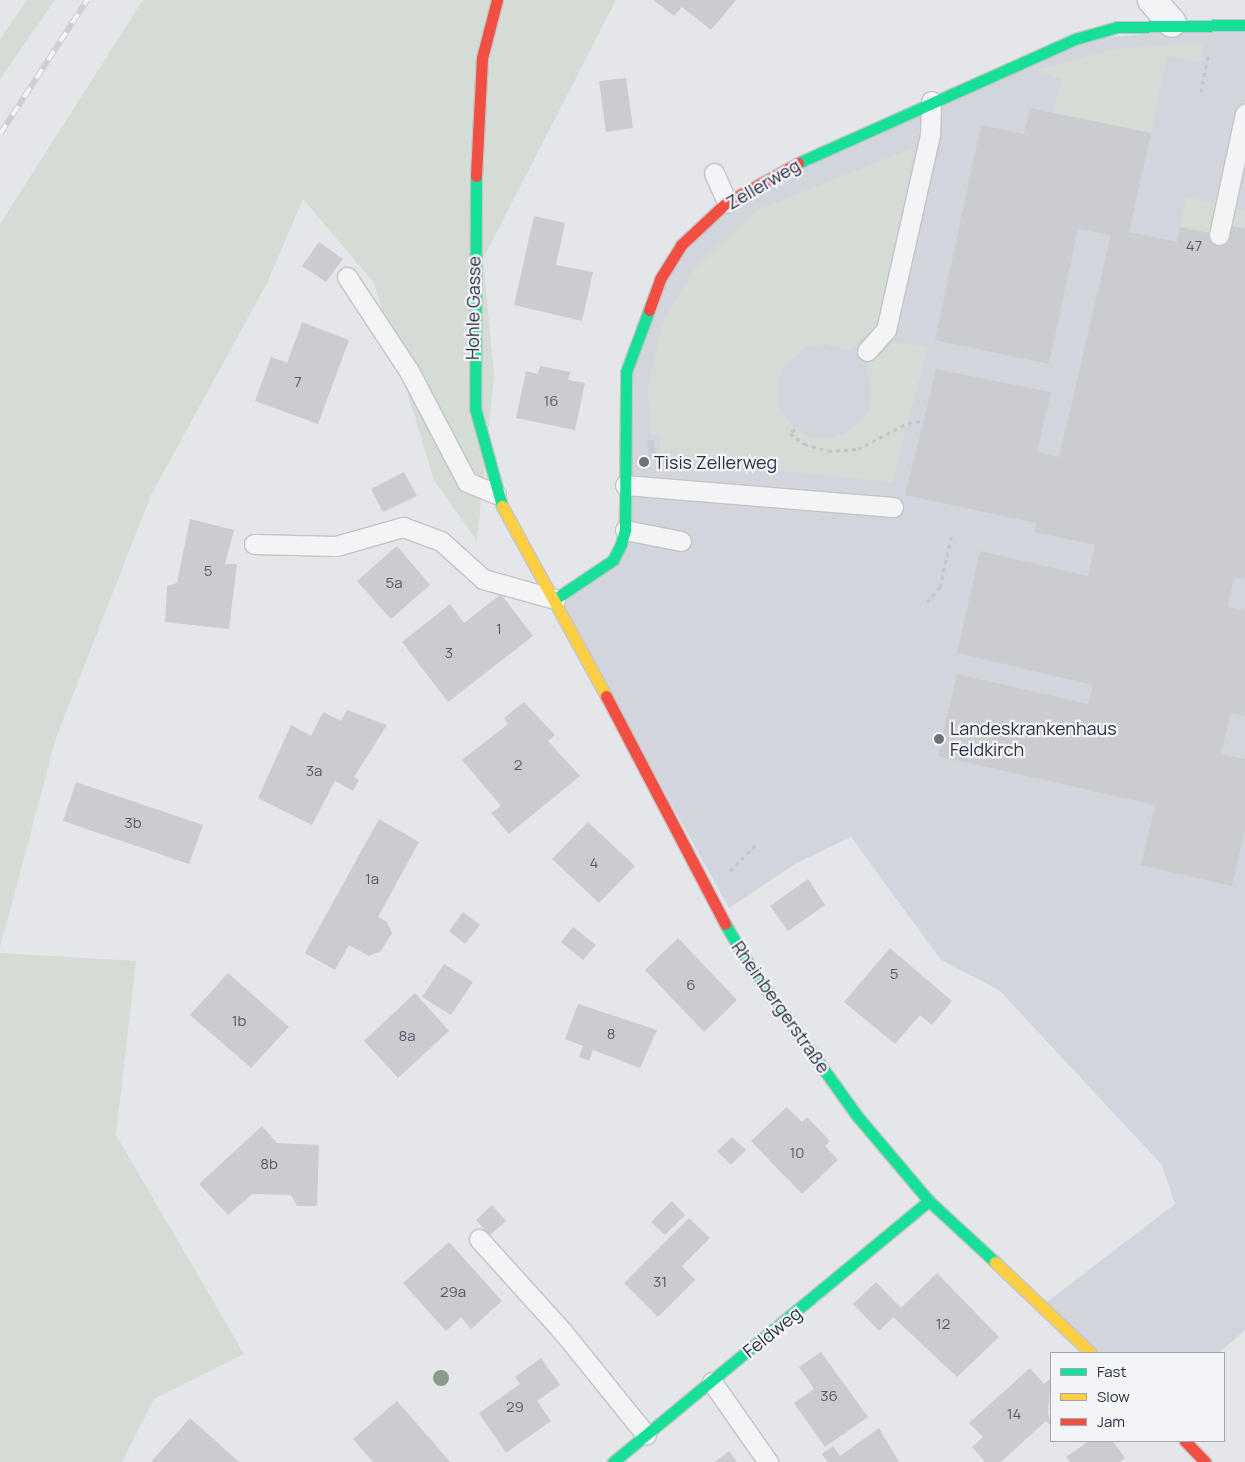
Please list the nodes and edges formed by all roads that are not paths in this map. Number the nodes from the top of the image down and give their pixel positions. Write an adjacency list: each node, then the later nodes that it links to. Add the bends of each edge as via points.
1 (497, 0): 13 (street, Hohle Gasse, via 482,58 477,111 472,356 475,408)
2 (1152, 0): 3 (street)
3 (1172, 23): 4 (street, Zellerweg); 5 (street, Zellerweg, via 1117,27 1076,39)
4 (1245, 25)
5 (931, 102): 8 (street, Zellerweg, via 790,167); 11 (lane, via 930,134 886,330)
6 (1245, 114): 9 (lane)
7 (714, 173): 8 (lane)
8 (727, 202): 12 (street, Zellerweg, via 681,245 660,279 639,332 626,372)
9 (1219, 236)
10 (347, 277): 13 (lane, via 409,371 467,482)
11 (867, 352)
12 (625, 484): 14 (lane); 15 (street, Zellerweg)
13 (496, 494): 18 (street, Hohle Gasse)
14 (893, 507)
15 (626, 530): 16 (lane); 18 (street, Zellerweg, via 613,560)
16 (681, 541)
17 (254, 544): 18 (lane, via 336,546 403,527 441,541 483,579)
18 (555, 599): 19 (street, Rheinbergerstraße, via 705,891 753,970 858,1117)
19 (929, 1201): 21 (street, Rheinbergerstraße); 22 (street, Feldweg)
20 (479, 1239): 23 (lane, via 563,1332)
21 (1090, 1352)
22 (712, 1382): 23 (street, Feldweg); 26 (lane)
23 (646, 1435): 25 (street, Feldweg)
24 (1186, 1442): 27 (street)
25 (613, 1462)
26 (768, 1462)
27 (1205, 1462)

